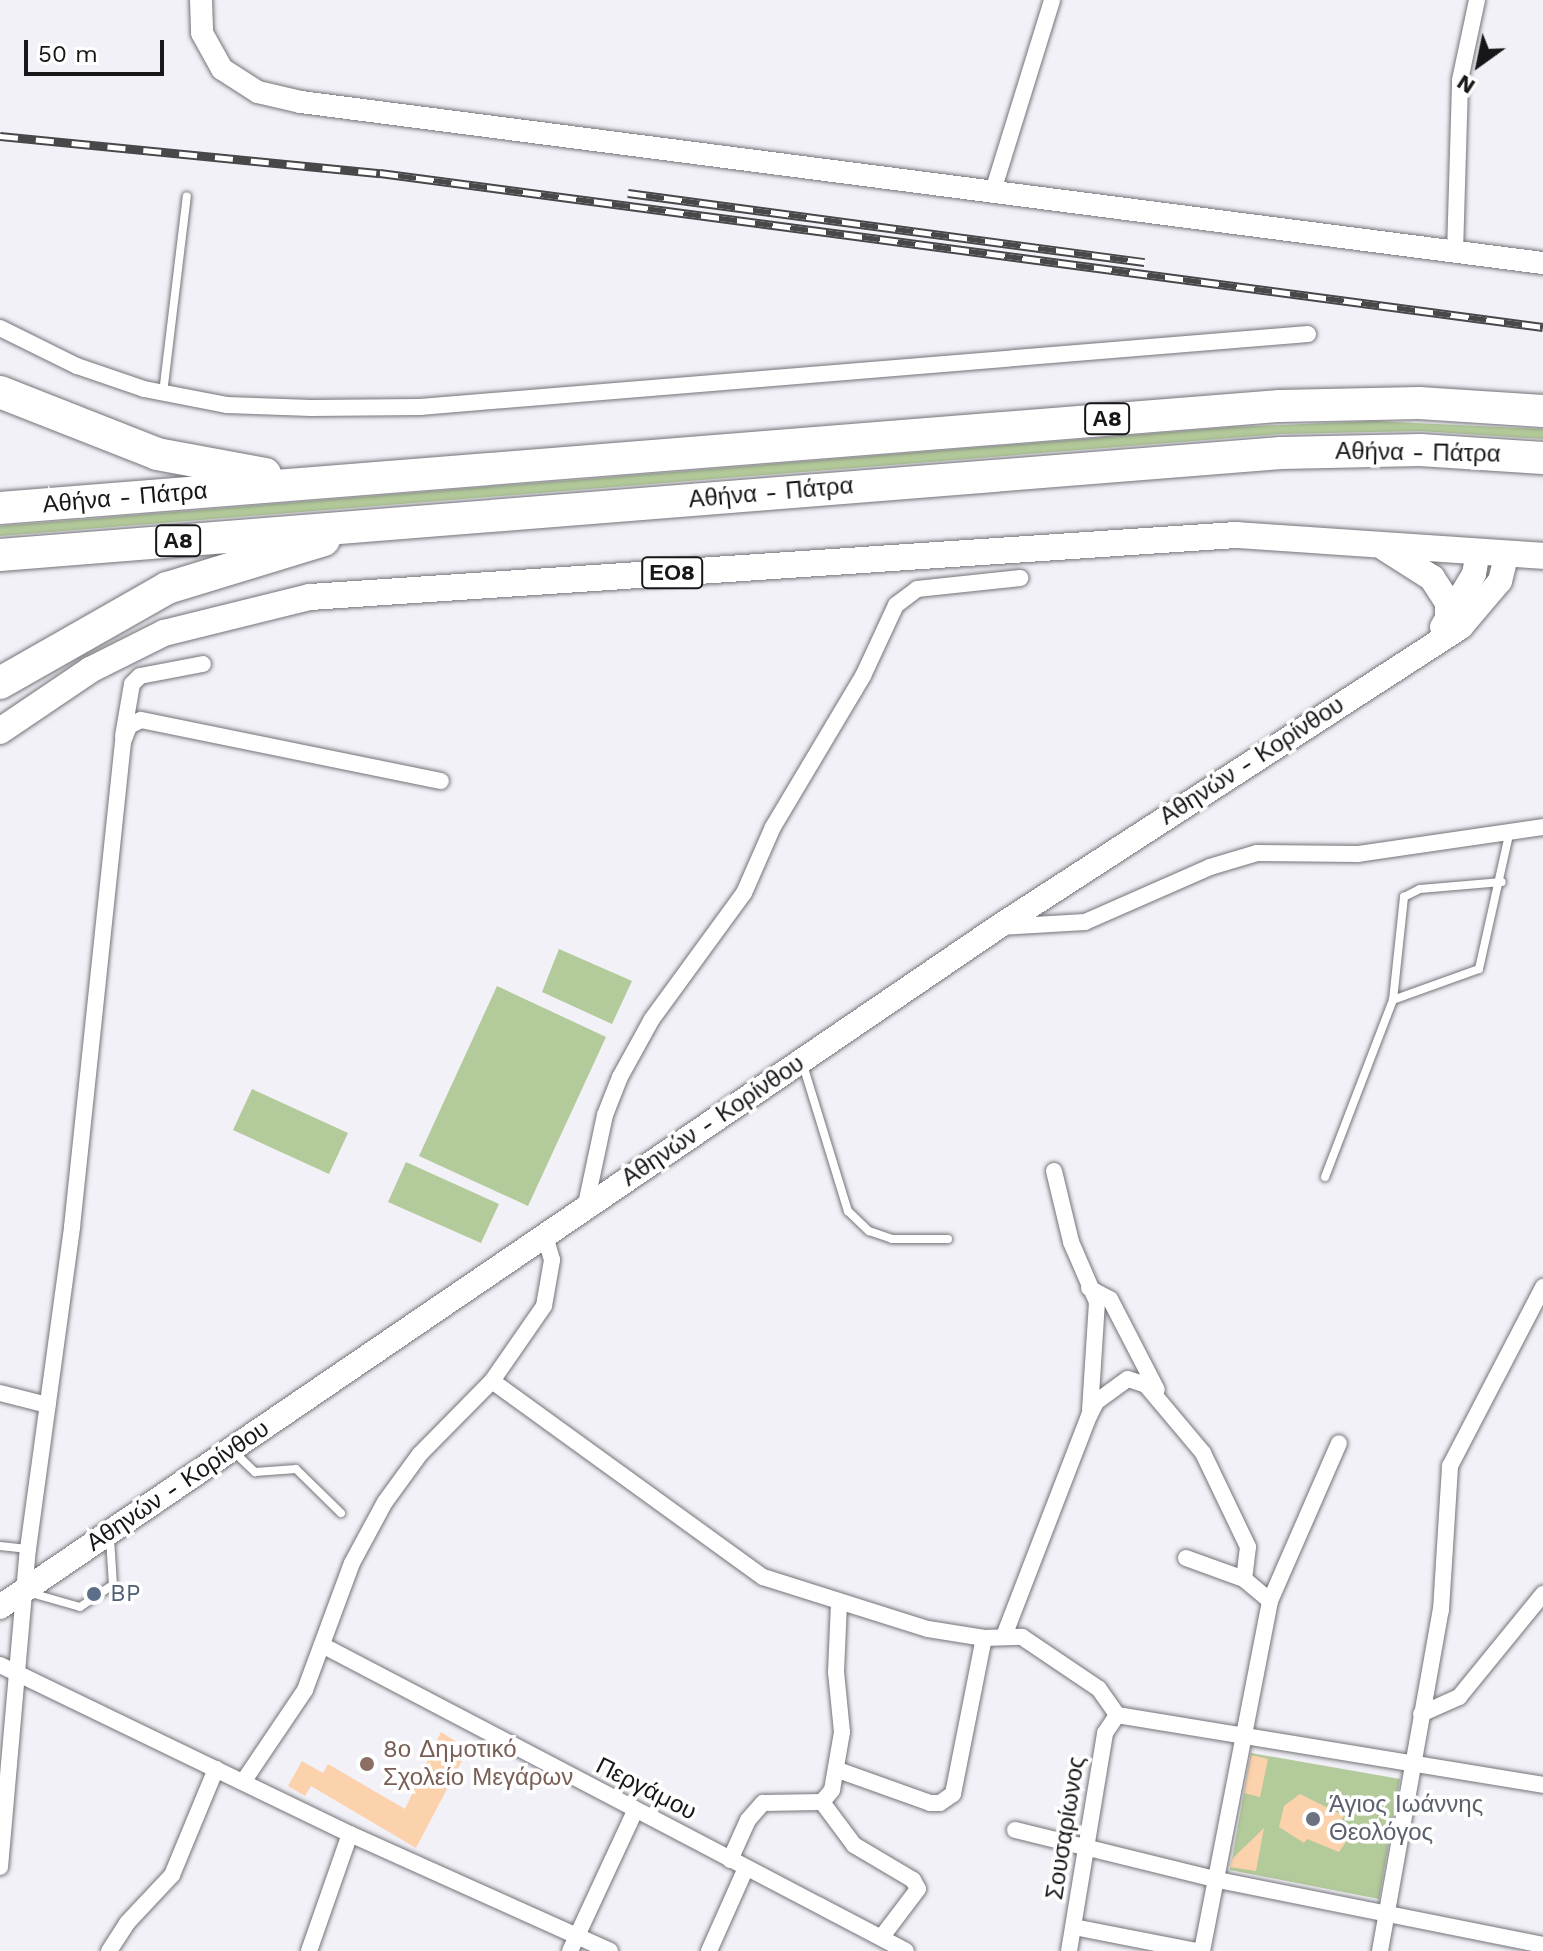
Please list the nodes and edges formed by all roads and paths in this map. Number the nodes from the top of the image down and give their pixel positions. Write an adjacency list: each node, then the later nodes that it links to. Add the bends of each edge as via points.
1 (201, 0): 4 (street, via 202,33 213,58 258,92)
2 (1052, 0): 4 (street)
3 (1477, 0): 6 (street, via 1460,80)
4 (993, 191): 6 (street)
5 (187, 196): 11 (lane)
6 (1455, 253): 7 (street)
7 (1543, 263)
8 (0, 328): 11 (street, via 77,366)
9 (1308, 334): 11 (street, via 420,407 241,405)
10 (0, 392): 14 (highway, via 157,454)
11 (163, 394)
12 (1543, 411): 14 (highway, Αθήνα - Πάτρα / Α8, via 1419,403 1280,406)
13 (1543, 458): 16 (highway, Αθήνα - Πάτρα / Α8, via 1420,450 1281,453)
14 (315, 483): 15 (highway, Αθήνα - Πάτρα / Α8)
15 (0, 508)
16 (356, 526): 20 (highway, Αθήνα - Πάτρα / Α8); 26 (highway, via 294,553 222,568 167,588)
17 (1375, 542): 18 (main road, ΕΟ8); 23 (main road, via 1432,578 1448,603); 27 (main road, ΕΟ8, via 1285,535 1139,540 310,597 164,633 90,670)
18 (1478, 551): 19 (main road, ΕΟ8); 23 (main road, Αθηνών - Κορίνθου, via 1474,574)
19 (1507, 553): 21 (main road, ΕΟ8); 24 (main road, Αθηνών - Κορίνθου, via 1490,596 1461,627)
20 (0, 555)
21 (1543, 556)
22 (1020, 578): 38 (street, via 917,589 896,605 849,701 773,827 744,893 652,1019 620,1077 605,1115)
23 (1448, 619): 24 (main road, Αθηνών - Κορίνθου)
24 (1432, 643): 33 (main road, Αθηνών - Κορίνθου)
25 (203, 664): 28 (street, via 150,671 132,684)
26 (0, 683)
27 (0, 731)
28 (123, 742): 29 (street, via 129,726 141,720); 46 (street, via 107,921)
29 (441, 781)
30 (1543, 827): 31 (street)
31 (1509, 835): 32 (lane); 33 (street, via 1358,854 1257,853 1210,867 1085,922)
32 (1502, 882): 34 (lane, via 1479,969); 34 (lane, via 1420,889 1404,897)
33 (998, 927): 35 (main road, Αθηνών - Κορίνθου)
34 (1393, 1000): 37 (lane)
35 (801, 1061): 38 (main road, Αθηνών - Κορίνθου); 40 (lane, via 842,1201 853,1217 892,1239)
36 (1054, 1171): 42 (street)
37 (1325, 1177)
38 (585, 1209): 39 (main road, Αθηνών - Κορίνθου)
39 (545, 1236): 43 (street, via 552,1260 544,1306); 49 (main road, Αθηνών - Κορίνθου)
40 (948, 1239)
41 (1543, 1287): 68 (street, via 1450,1466 1442,1599)
42 (1089, 1288): 45 (street, via 1110,1299); 47 (street, via 1097,1302 1098,1330)
43 (492, 1381): 59 (street, via 751,1569 785,1587); 65 (street, via 420,1454 385,1502 352,1563)
44 (0, 1393): 46 (street)
45 (1163, 1403): 47 (street, via 1146,1385 1128,1379 1096,1402); 55 (street, via 1203,1453 1244,1536)
46 (47, 1405): 53 (street)
47 (1089, 1416): 63 (street)
48 (1339, 1443): 58 (street)
49 (231, 1450): 50 (lane, via 255,1472 296,1469); 51 (main road, Αθηνών - Κορίνθου)
50 (341, 1513)
51 (109, 1533): 56 (main road, Αθηνών - Κορίνθου); 56 (lane, via 113,1585 80,1607)
52 (0, 1546): 53 (lane)
53 (28, 1549): 56 (street)
54 (1186, 1558): 55 (street)
55 (1244, 1579): 58 (street)
56 (24, 1591): 60 (main road, Αθηνών - Κορίνθου); 67 (street)
57 (1543, 1594): 61 (street)
58 (1270, 1601): 70 (street)
59 (839, 1604): 64 (street, via 928,1629); 73 (street)
60 (0, 1607)
61 (1527, 1613): 62 (street); 68 (street, via 1459,1697)
62 (1543, 1623)
63 (1004, 1636): 64 (street); 69 (street, via 1022,1637 1070,1666 1099,1689)
64 (984, 1638): 73 (street, via 953,1794 930,1803)
65 (322, 1645): 74 (street, via 289,1720); 77 (street, Περγάμου)
66 (0, 1665): 67 (street)
67 (19, 1674): 72 (street); 82 (street)
68 (1421, 1714): 71 (street)
69 (1117, 1715): 70 (street); 80 (street, Σουσαρίωνος, via 1105,1733)
70 (1244, 1737): 71 (street); 84 (street)
71 (1413, 1760): 75 (street); 85 (street)
72 (216, 1769): 74 (street); 90 (street, via 172,1875 127,1923)
73 (838, 1770): 76 (street)
74 (243, 1782): 79 (street)
75 (1543, 1785)
76 (822, 1802): 81 (street, via 763,1803 748,1820); 87 (street, via 854,1845 913,1880 918,1889)
77 (635, 1811): 81 (street, Περγάμου); 88 (street)
78 (1015, 1830): 80 (street)
79 (350, 1834): 88 (street); 91 (street)
80 (1089, 1851): 84 (street); 86 (street, Σουσαρίωνος)
81 (730, 1860): 83 (street, Περγάμου)
82 (0, 1867)
83 (746, 1868): 87 (street, Περγάμου); 93 (street)
84 (1218, 1880): 85 (street); 96 (street)
85 (1387, 1912): 89 (street); 97 (street)
86 (1074, 1927): 95 (street, Σουσαρίωνος); 96 (street)
87 (881, 1938): 94 (street, Περγάμου)
88 (574, 1944): 92 (street)
89 (1543, 1945)
90 (109, 1951)
91 (309, 1951)
92 (610, 1951)
93 (709, 1951)
94 (906, 1951)
95 (1069, 1951)
96 (1199, 1951)
97 (1380, 1951)

